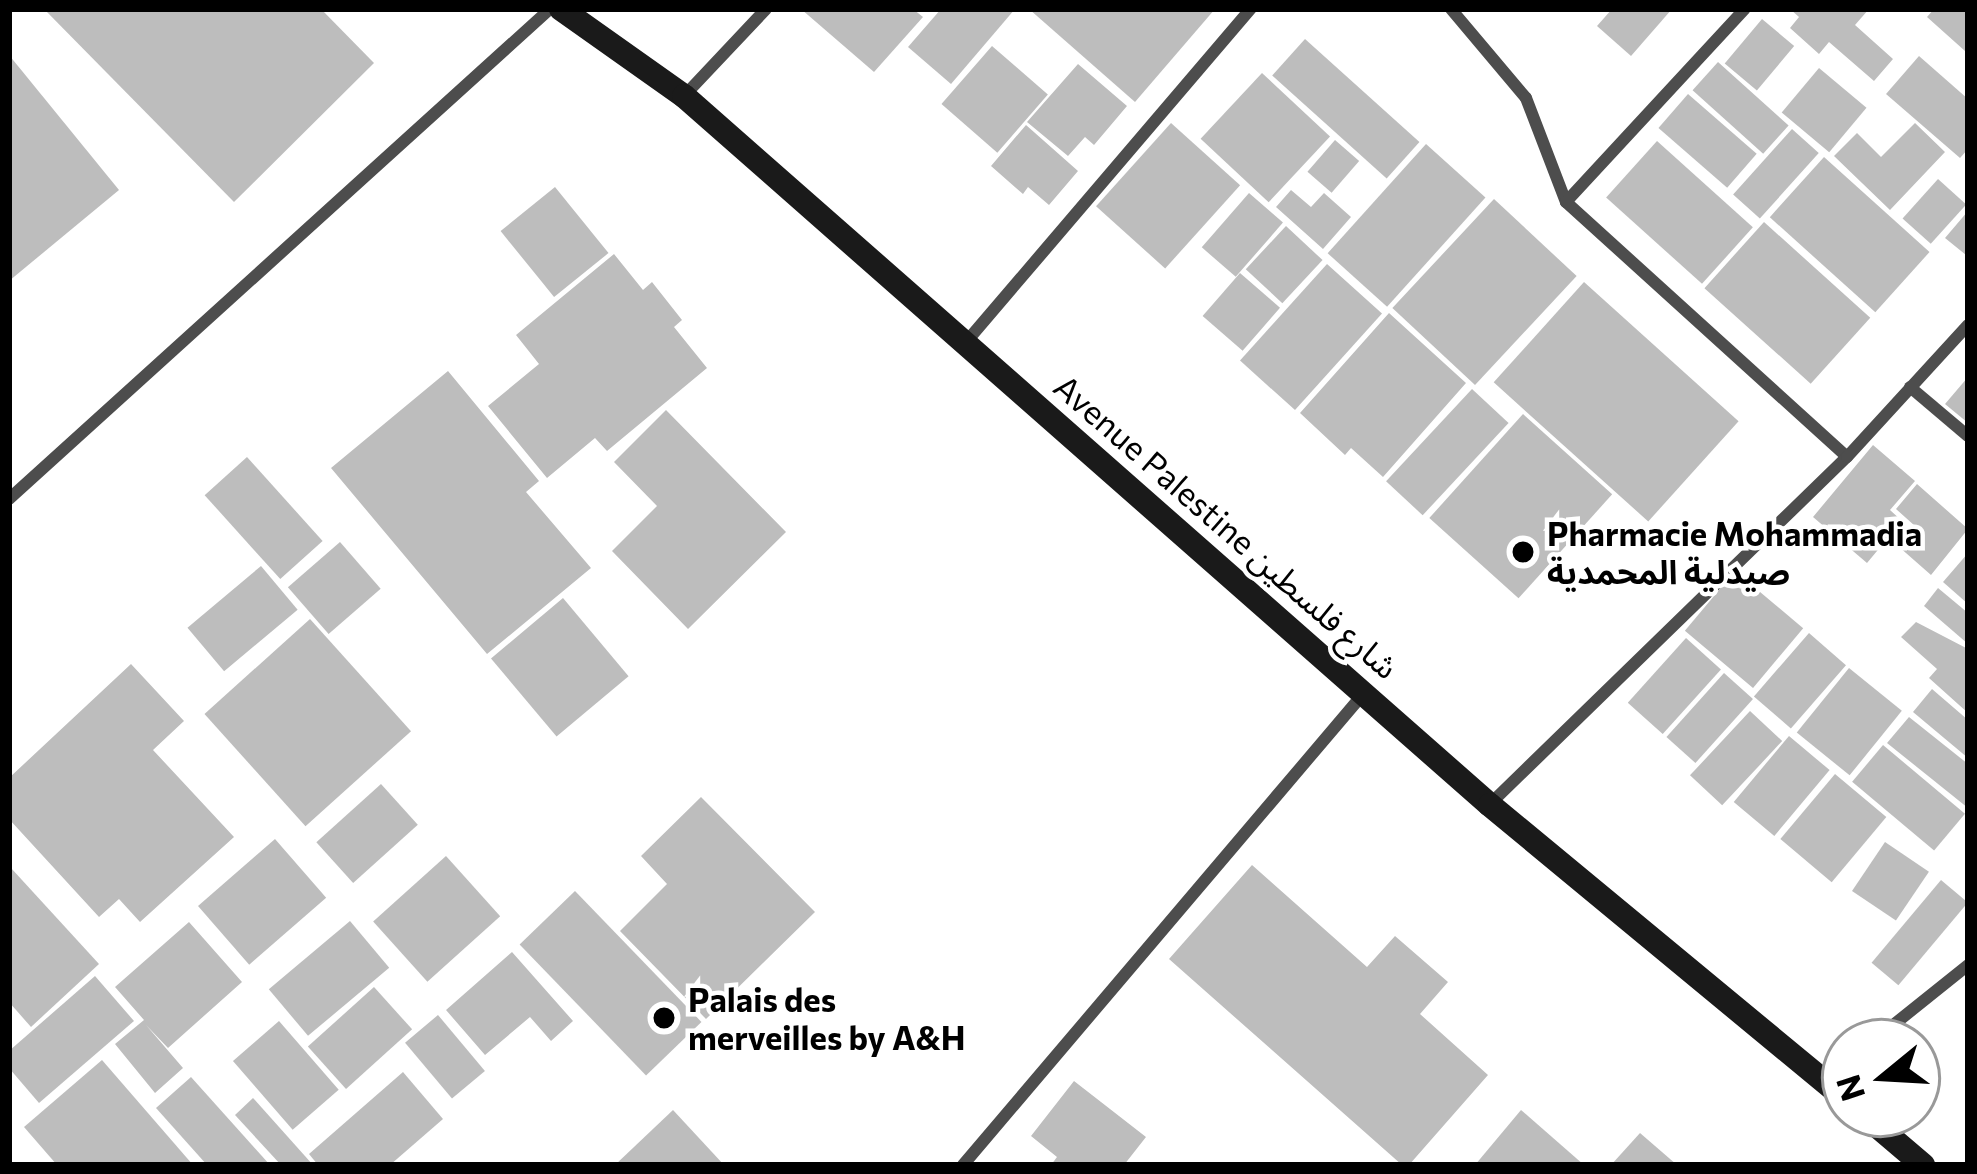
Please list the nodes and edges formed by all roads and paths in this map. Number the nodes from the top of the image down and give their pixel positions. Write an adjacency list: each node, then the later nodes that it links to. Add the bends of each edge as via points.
1 (550, 9): 14 (street)
2 (561, 9): 7 (street, Avenue Palestine شارع فلسطين)
3 (766, 9): 7 (street)
4 (1251, 9): 10 (street)
5 (1451, 9): 8 (street, via 1526,98)
6 (1745, 9): 8 (street)
7 (684, 96): 10 (street, Avenue Palestine شارع فلسطين)
8 (1566, 202): 13 (street)
9 (1968, 325): 11 (street)
10 (967, 341): 15 (street, Avenue Palestine شارع فلسطين)
11 (1910, 387): 12 (street); 13 (street)
12 (1968, 436)
13 (1847, 458): 16 (street)
14 (9, 500)
15 (1365, 692): 16 (street, Avenue Palestine شارع فلسطين); 21 (street)
16 (1490, 805): 19 (street, Avenue Palestine شارع فلسطين)
17 (1968, 965): 18 (street)
18 (1902, 1018)
19 (1821, 1079)
20 (1891, 1138): 22 (street)
21 (963, 1165)
22 (1923, 1165)

